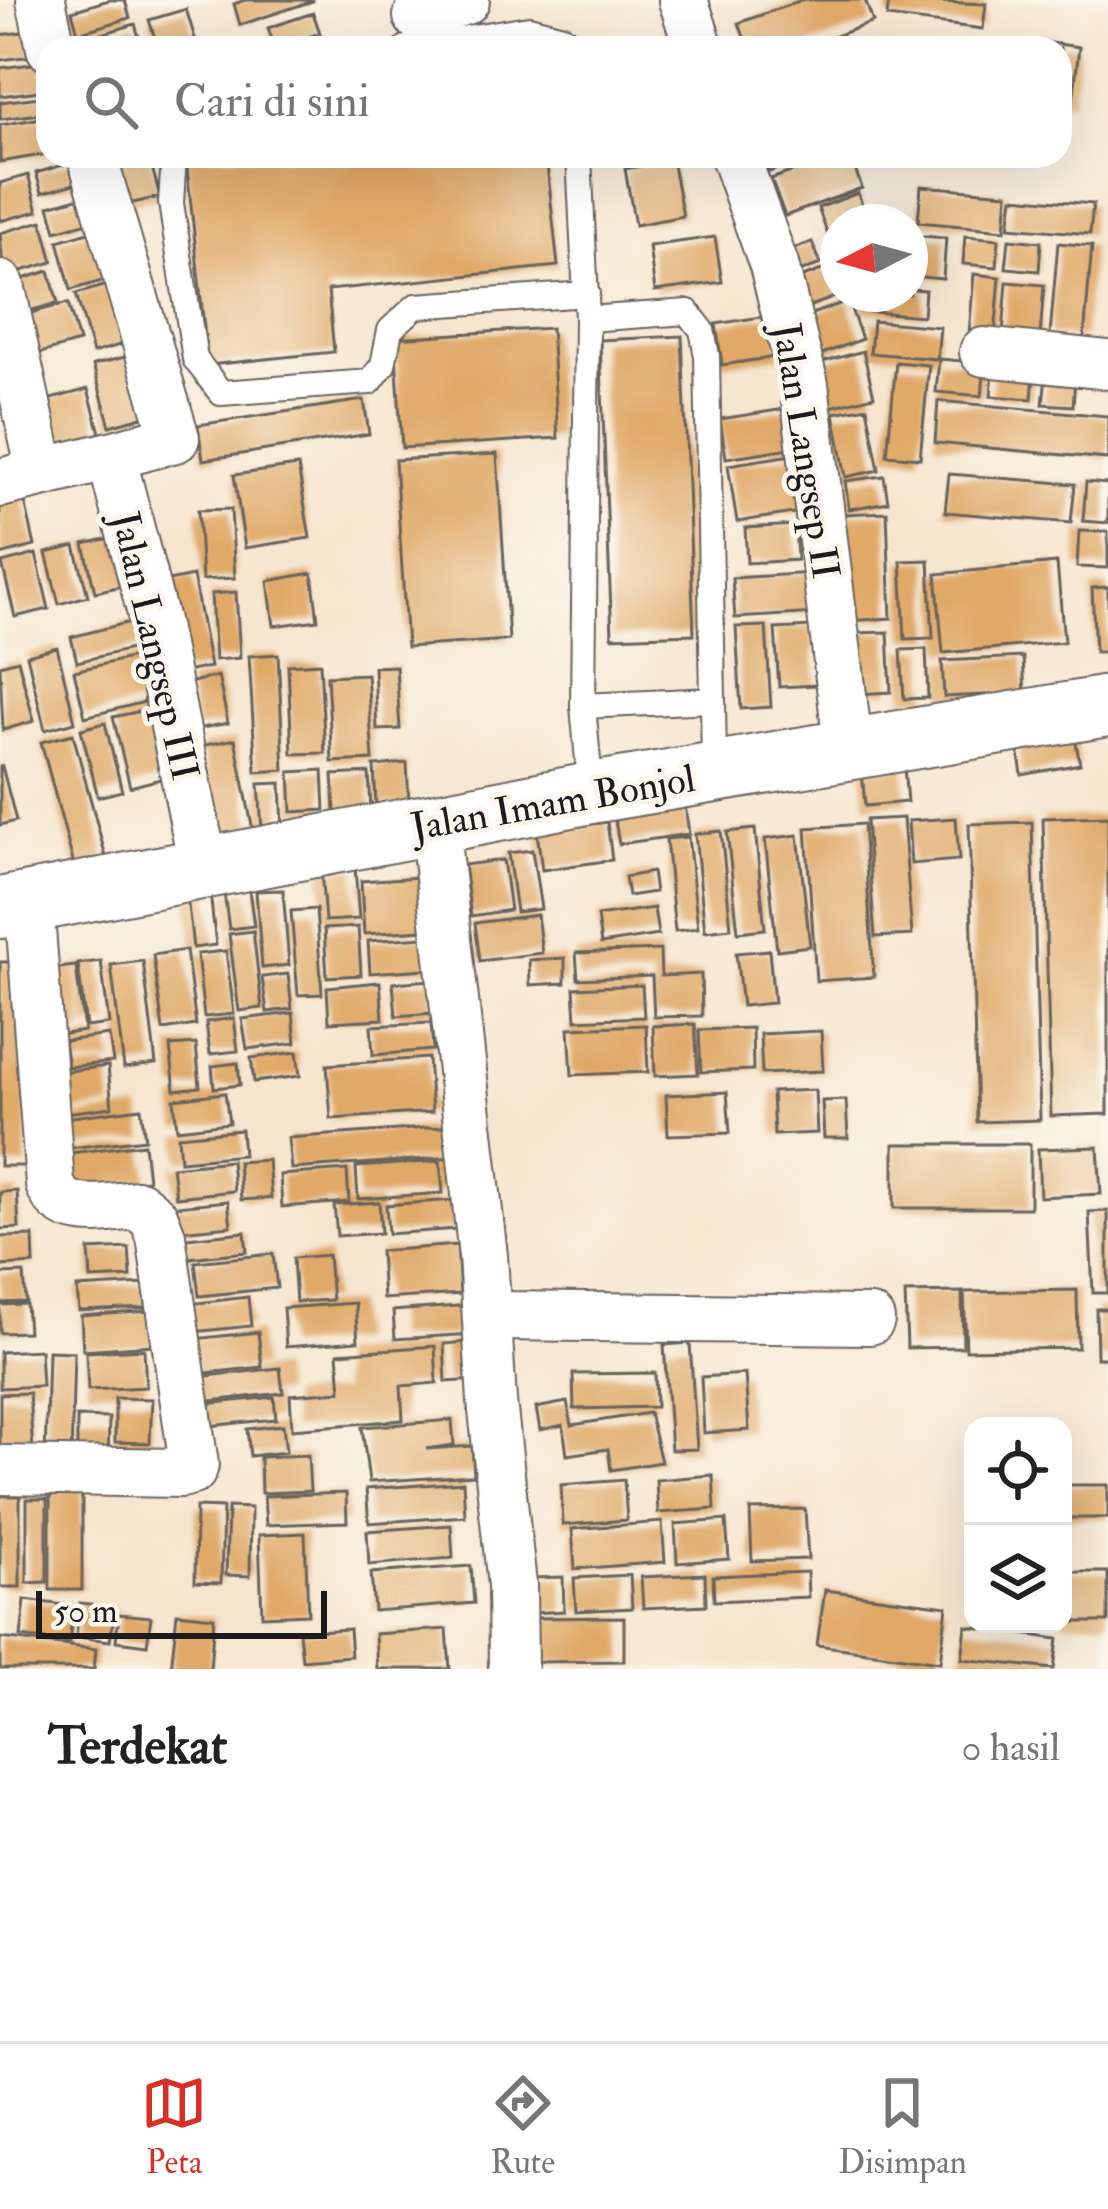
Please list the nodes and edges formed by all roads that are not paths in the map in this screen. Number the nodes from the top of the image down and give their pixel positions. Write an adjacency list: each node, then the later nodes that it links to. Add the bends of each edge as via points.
1 (41, 0): 5 (street)
2 (465, 0): 4 (street)
3 (682, 0): 7 (street)
4 (412, 21): 6 (lane)
5 (48, 36)
6 (559, 36)
7 (695, 36)
8 (96, 168): 16 (street, via 175,438)
9 (173, 168): 13 (lane, via 171,203 195,358 221,393 370,382 390,330 416,306)
10 (580, 168): 13 (lane)
11 (739, 168): 21 (street, Jalan Langsep II, via 804,385)
12 (0, 285): 17 (street)
13 (587, 306): 18 (lane, via 688,312 702,330); 19 (lane)
14 (984, 352): 15 (street)
15 (1108, 365)
16 (125, 452): 17 (street); 25 (street, Jalan Langsep III)
17 (20, 478)
18 (713, 700): 19 (lane); 22 (lane)
19 (583, 706): 23 (lane)
20 (1108, 706): 21 (street, Jalan Imam Bonjol)
21 (849, 752): 22 (street, Jalan Imam Bonjol)
22 (714, 774): 23 (street, Jalan Imam Bonjol)
23 (591, 793): 24 (street, Jalan Imam Bonjol)
24 (434, 824): 25 (street, Jalan Imam Bonjol); 27 (street)
25 (203, 866): 26 (street, Jalan Imam Bonjol)
26 (14, 905): 29 (street, via 50,1184 73,1209 138,1205 154,1218 194,1465 181,1473)
27 (487, 1316): 28 (street); 30 (street)
28 (869, 1320)
29 (0, 1470)
30 (513, 1669)

